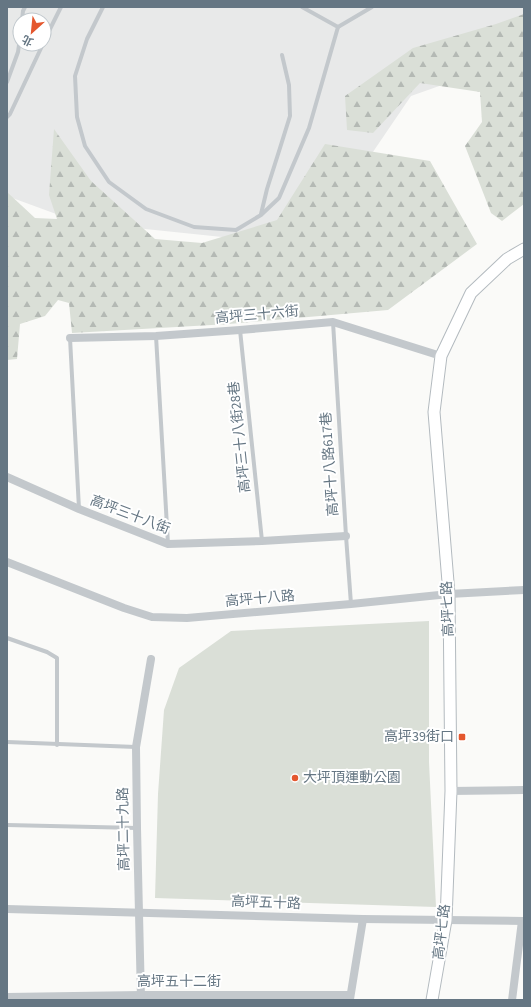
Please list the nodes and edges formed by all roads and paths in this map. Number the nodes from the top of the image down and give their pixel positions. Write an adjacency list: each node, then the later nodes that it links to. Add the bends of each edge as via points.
1 (61, 7): 5 (lane)
2 (103, 7): 12 (lane, via 87,38 75,76 77,117 85,146 109,182 146,209 194,227 236,230)
3 (302, 7): 6 (lane)
4 (372, 7): 6 (lane)
5 (52, 25)
6 (338, 27): 12 (lane, via 309,128 279,198)
7 (18, 52): 10 (lane)
8 (38, 52): 11 (lane)
9 (282, 55): 12 (lane, via 288,85 290,116)
10 (7, 82)
11 (7, 117)
12 (261, 215)
13 (524, 249): 18 (street, 高坪七路, via 507,259 471,293)
14 (333, 322): 15 (street, 高坪三十六街); 18 (street, 高坪三十六街); 21 (lane, 高坪十八路617巷)
15 (240, 330): 16 (street, 高坪三十六街); 22 (lane, 高坪三十八街28巷)
16 (156, 336): 17 (street, 高坪三十六街); 23 (lane)
17 (70, 338): 20 (lane)
18 (441, 356): 26 (street, 高坪七路, via 434,412)
19 (7, 477): 20 (street, 高坪三十八街)
20 (78, 509): 23 (street, 高坪三十八街)
21 (346, 536): 22 (street, 高坪三十八街); 27 (lane, 高坪十八路617巷)
22 (262, 541): 23 (street, 高坪三十八街)
23 (168, 544)
24 (7, 562): 27 (street, 高坪十八路, via 152,617 186,618)
25 (524, 590): 26 (street, 高坪十八路)
26 (449, 594): 27 (street, 高坪十八路); 34 (street, 高坪七路)
27 (352, 604)
28 (7, 638): 31 (lane, via 47,652 56,658)
29 (151, 659): 32 (street, 高坪二十九路)
30 (7, 742): 31 (lane)
31 (57, 744): 32 (lane)
32 (136, 747): 36 (street, 高坪二十九路)
33 (524, 790): 34 (street)
34 (451, 791): 40 (street, 高坪七路)
35 (7, 825): 36 (lane)
36 (137, 828): 38 (street, 高坪二十九路)
37 (7, 908): 38 (street, 高坪五十路)
38 (139, 912): 39 (street, 高坪五十路); 43 (street, 高坪二十九路)
39 (363, 919): 40 (street, 高坪五十路); 44 (street)
40 (446, 920): 41 (street, 高坪五十路); 45 (street, 高坪七路)
41 (523, 921): 46 (street)
42 (7, 997): 43 (street, 高坪五十二街)
43 (141, 998): 44 (street, 高坪五十二街)
44 (350, 998)
45 (432, 1000)
46 (512, 1000)

